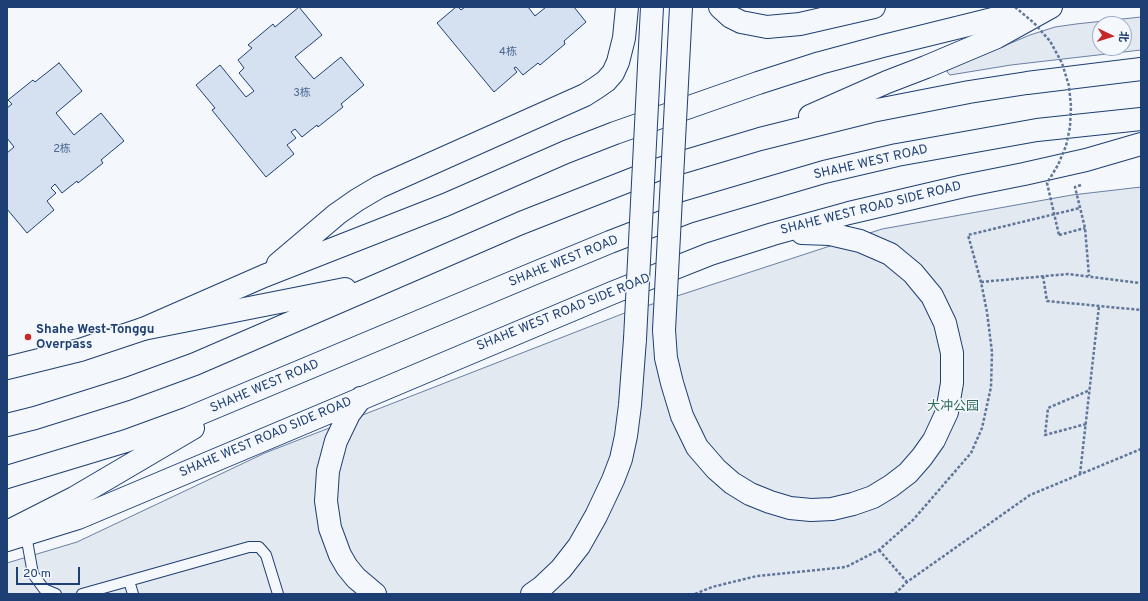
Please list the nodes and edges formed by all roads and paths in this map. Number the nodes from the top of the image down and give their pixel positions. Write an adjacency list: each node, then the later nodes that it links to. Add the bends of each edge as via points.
1 (627, 7): 16 (main road, via 624,38 618,62 606,81 585,95 379,187 337,214)
2 (652, 7): 43 (main road, bridge, via 635,339 626,436 616,473 579,546 556,574)
3 (681, 7): 15 (main road, bridge, via 664,330 666,358 682,416 697,447 716,469 750,494 790,508 832,509 853,504 873,497 908,473 934,440 947,412 952,383 952,353 945,323 932,296 913,273 890,254 860,241 830,234)
4 (720, 7): 5 (main road, via 741,22 767,27 800,24)
5 (874, 7)
6 (1015, 7): 14 (path, bridge, via 1050,41 1062,63 1069,86 1070,126 1066,146 1047,182 1059,235)
7 (1041, 7): 16 (main road, via 883,46 758,83 573,149 445,205)
8 (1051, 7): 11 (main road, via 997,37 887,82)
9 (1141, 69): 11 (main road, via 969,92 872,111)
10 (1141, 119): 27 (main road, SHAHE WEST ROAD, via 1037,130 897,156 824,172 688,212)
11 (760, 139): 19 (main road, via 634,179 521,223)
12 (1141, 144): 15 (main road, SHAHE WEST ROAD SIDE ROAD, via 1086,160 849,213)
13 (1080, 208): 14 (path)
14 (1085, 228): 18 (path)
15 (773, 234): 28 (main road, SHAHE WEST ROAD SIDE ROAD, via 710,254 612,293)
16 (264, 276): 24 (main road)
17 (1044, 276): 18 (path); 20 (path); 22 (path, via 1048,301)
18 (1090, 276): 21 (path)
19 (386, 281): 24 (main road); 30 (main road, via 195,364 127,389)
20 (982, 282)
21 (1140, 283)
22 (1099, 306): 23 (path); 26 (path)
23 (1141, 310)
24 (143, 329): 25 (main road, via 80,350)
25 (7, 368)
26 (1090, 390): 29 (path); 29 (path, via 1048,408 1045,435)
27 (254, 391): 33 (main road, SHAHE WEST ROAD, via 126,441); 34 (main road)
28 (361, 398): 34 (main road, SHAHE WEST ROAD SIDE ROAD, via 78,518); 42 (main road, via 349,414 336,441 328,471 326,501 330,528 340,556 356,578)
29 (1086, 424): 32 (path)
30 (7, 425)
31 (1141, 450): 32 (path)
32 (1080, 474): 37 (path, via 1030,495)
33 (7, 477)
34 (13, 536): 38 (lane, via 44,589)
35 (879, 550): 37 (path)
36 (129, 581): 39 (lane); 40 (lane); 41 (lane, via 249,547 259,547 266,555)
37 (907, 582): 44 (path)
38 (56, 594)
39 (82, 594)
40 (132, 594)
41 (278, 594)
42 (375, 594)
43 (532, 594)
44 (896, 594)

